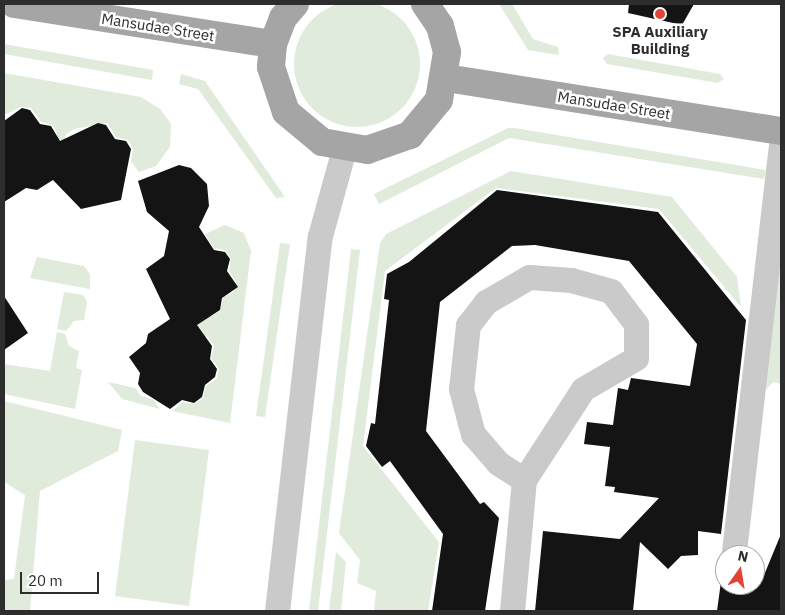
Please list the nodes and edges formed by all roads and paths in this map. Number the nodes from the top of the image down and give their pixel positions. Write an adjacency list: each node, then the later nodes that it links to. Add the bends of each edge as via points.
1 (14, 4): 5 (main road, Mansudae Street)
2 (295, 4): 5 (main road)
3 (425, 4): 4 (main road)
4 (439, 15): 6 (main road, via 447,52)
5 (273, 44): 9 (main road, via 275,91 286,112 322,142)
6 (446, 78): 7 (main road, Mansudae Street); 9 (main road, via 439,100 410,135 390,145)
7 (781, 131)
8 (781, 146): 11 (street)
9 (344, 149): 12 (street, via 320,236)
10 (524, 480): 10 (street, via 582,390 636,358 636,324 611,291 571,280 529,276 486,302 468,325 461,389 473,434 498,463); 13 (street)
11 (735, 545)
12 (277, 611)
13 (512, 611)

